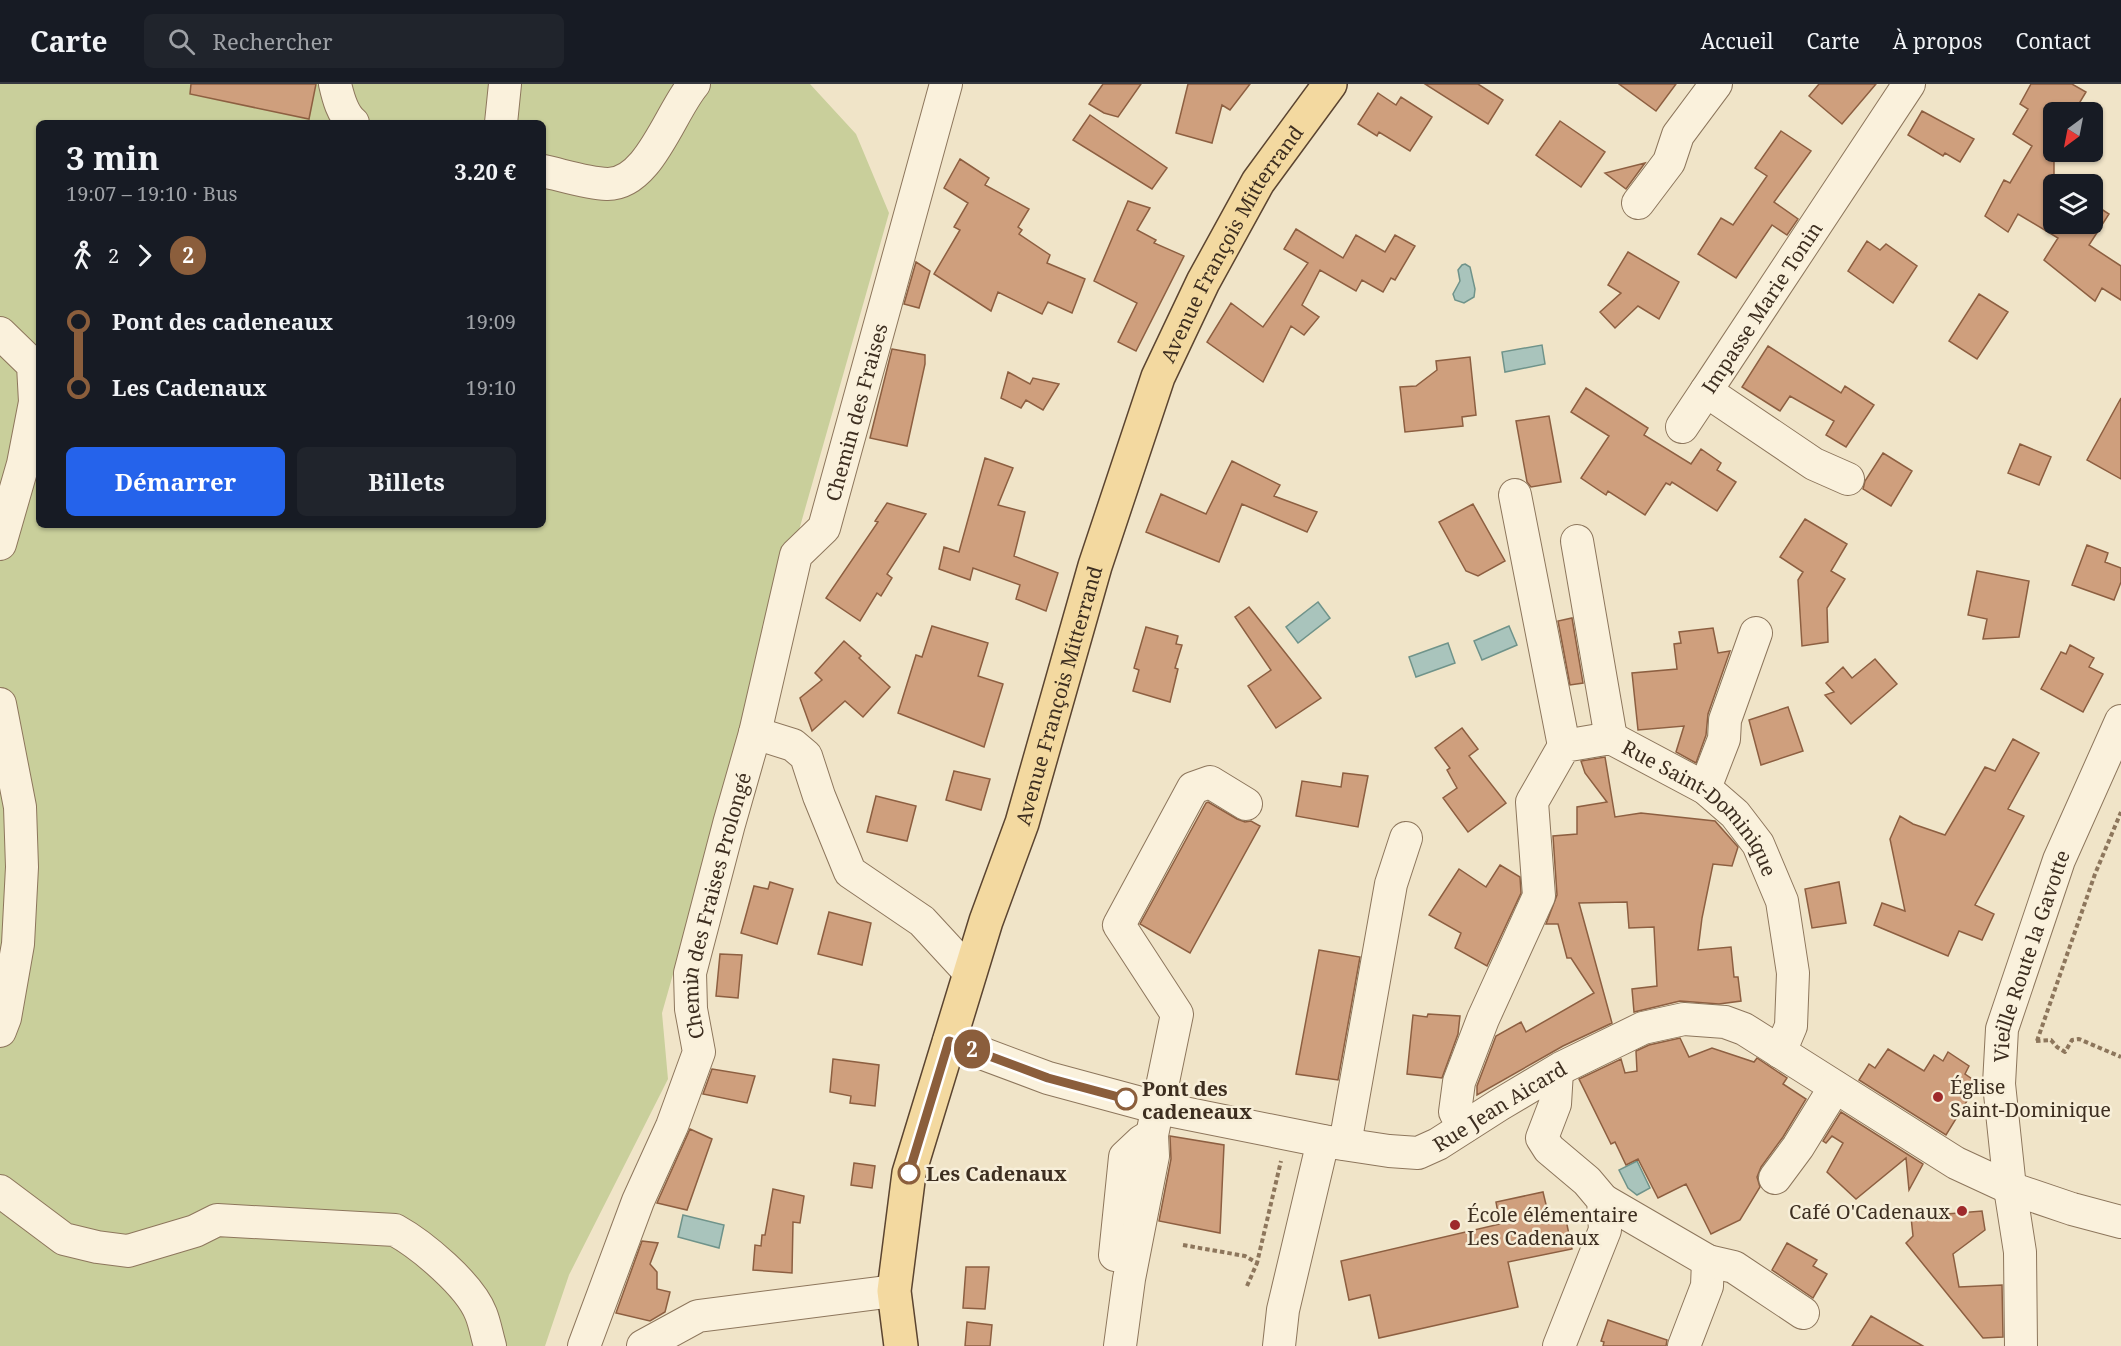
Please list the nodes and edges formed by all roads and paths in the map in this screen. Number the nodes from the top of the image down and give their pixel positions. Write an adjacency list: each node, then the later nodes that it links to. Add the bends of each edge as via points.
1 (334, 84): 8 (street)
2 (505, 84): 9 (street)
3 (694, 84): 10 (street, via 643,166 628,179 608,184)
4 (946, 84): 22 (street, Chemin des Fraises, via 824,528 796,555)
5 (1330, 84): 29 (main road, Avenue François Mitterrand, via 1258,182 1203,282 1158,377 1095,566 1022,823)
6 (1716, 84): 11 (street, via 1678,135 1669,162)
7 (1909, 84): 13 (street, Impasse Marie Tonin)
8 (348, 120)
9 (501, 120)
10 (546, 172)
11 (1638, 203)
12 (0, 333): 18 (street, via 33,365 35,402 23,464)
13 (1706, 391): 14 (street); 15 (street, Impasse Marie Tonin, via 1814,465)
14 (1682, 427)
15 (1848, 479)
16 (1515, 495): 24 (street)
17 (1577, 541): 23 (street)
18 (0, 544)
19 (1756, 633): 25 (street)
20 (0, 704): 30 (street, via 20,807 22,867 18,944)
21 (2121, 721): 44 (street, Vieille Route la Gavotte, via 2059,860 2002,1029 1999,1084)
22 (755, 733): 29 (street, via 794,745 806,756 850,872 922,921); 56 (street, Chemin des Fraises Prolongé, via 690,973 691,1009 699,1052)
23 (1611, 738): 24 (street, Rue Saint-Dominique); 25 (street, Rue Saint-Dominique)
24 (1564, 746): 40 (street, via 1532,802 1539,896 1459,1082 1455,1112)
25 (1705, 788): 35 (street, Rue Saint-Dominique, via 1735,814 1758,844 1782,901 1793,973 1791,1026)
26 (1246, 804): 39 (street, via 1210,782 1193,788 1119,925 1178,1014)
27 (2121, 812): 33 (path, via 2095,874)
28 (1406, 838): 41 (street, via 1391,884)
29 (970, 973): 32 (main road, Avenue François Mitterrand)
30 (0, 1030)
31 (2051, 1040): 36 (path, via 2065,1052 2072,1040 2079,1039)
32 (949, 1041): 39 (street, Rue Jean Aicard); 52 (main road, Avenue François Mitterrand, via 909,1173)
33 (2037, 1041)
34 (1382, 1046): 41 (street)
35 (1780, 1052): 37 (street, Rue Jean Aicard, via 1725,1022 1684,1019 1643,1028); 38 (street, Rue Jean Aicard)
36 (2121, 1057)
37 (1557, 1071): 40 (street, Rue Jean Aicard); 46 (street, via 1555,1104 1542,1138)
38 (1835, 1087): 43 (street); 44 (street, Rue Jean Aicard, via 1941,1155)
39 (1155, 1121): 41 (street, Rue Jean Aicard); 53 (street, via 1125,1157 1111,1294); 59 (street, via 1153,1156)
40 (1464, 1127): 41 (street, Rue Jean Aicard, via 1418,1153)
41 (1343, 1144): 60 (street, via 1283,1310)
42 (1281, 1161): 50 (path)
43 (1775, 1178)
44 (2010, 1188): 47 (street, Rue Jean Aicard); 63 (street, Vieille Route la Gavotte, via 2020,1252)
45 (0, 1191): 55 (street, via 64,1239 128,1251 195,1231 217,1220 395,1230 413,1240 466,1288 481,1313)
46 (1604, 1200): 49 (street); 61 (street, via 1605,1230)
47 (2121, 1222)
48 (1183, 1245): 50 (path, via 1245,1256)
49 (1708, 1261): 54 (street, via 1734,1267); 62 (street, via 1707,1286)
50 (1257, 1263): 51 (path)
51 (1247, 1286)
52 (894, 1292): 57 (street, via 698,1316); 58 (main road, Avenue François Mitterrand)
53 (1105, 1310)
54 (1803, 1313)
55 (490, 1346)
56 (584, 1346)
57 (643, 1346)
58 (901, 1346)
59 (1120, 1346)
60 (1279, 1346)
61 (1558, 1346)
62 (1684, 1346)
63 (2021, 1346)

